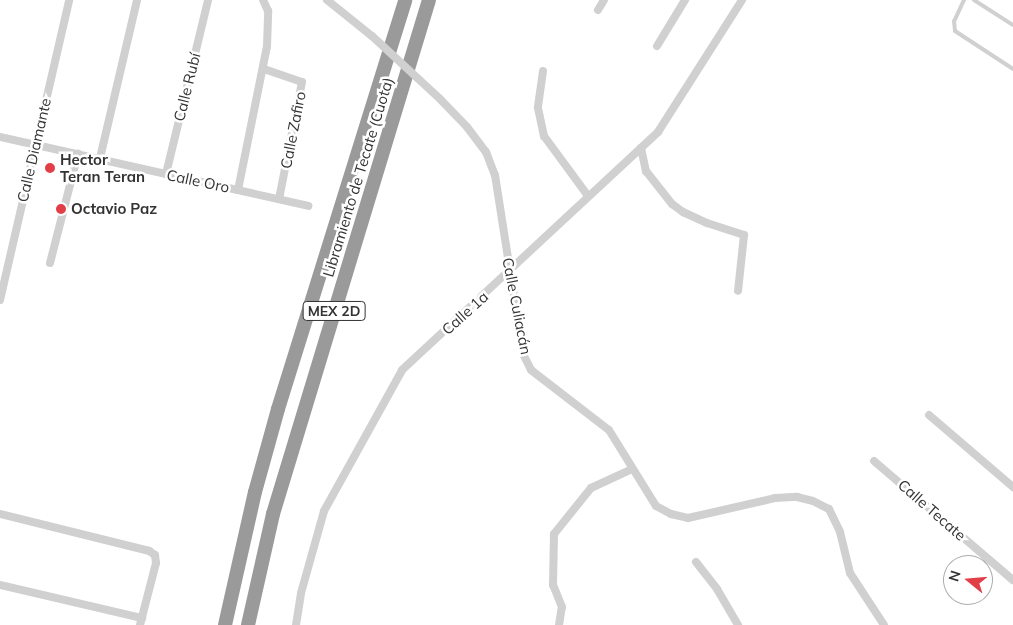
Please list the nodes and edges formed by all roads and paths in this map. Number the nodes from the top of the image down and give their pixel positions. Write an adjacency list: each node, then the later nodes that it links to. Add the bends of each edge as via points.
1 (69, 0): 20 (street, Calle Diamante)
2 (137, 0): 23 (street)
3 (208, 0): 24 (street, Calle Rubí)
4 (264, 0): 17 (street, via 269,22)
5 (327, 0): 30 (street, Calle Culiacán, bridge, via 372,36 467,127 489,160 497,186)
6 (405, 0): 43 (highway, Libramiento de Tecate (Cuota) / MEX 2D, via 275,419 252,501)
7 (429, 0): 44 (highway, Libramiento de Tecate (Cuota) / MEX 2D, via 276,504)
8 (604, 0): 13 (street)
9 (684, 0): 15 (street)
10 (742, 0): 21 (street, Calle 1a, via 677,105 658,132)
11 (964, 0): 16 (lane, via 954,21 955,31)
12 (974, 0): 14 (lane)
13 (598, 10)
14 (1013, 25)
15 (657, 46)
16 (1013, 68)
17 (264, 70): 25 (street); 27 (street, Calle Zafiro, via 302,82)
18 (543, 71): 26 (street, via 538,108 544,136)
19 (0, 137): 20 (street, Calle Oro)
20 (35, 145): 22 (street, Calle Oro); 32 (street, Calle Diamante)
21 (641, 148): 26 (street, Calle 1a); 31 (street, via 646,171 672,204 708,224 744,235)
22 (78, 154): 23 (street, Calle Oro); 29 (street)
23 (100, 158): 24 (street, Calle Oro)
24 (166, 174): 25 (street, Calle Oro)
25 (238, 190): 27 (street, Calle Oro)
26 (588, 196): 30 (street, Calle 1a)
27 (279, 199): 28 (street, Calle Oro)
28 (308, 206)
29 (50, 263)
30 (509, 272): 35 (street, Calle Culiacán, via 523,354 532,370 609,430); 45 (street, Calle 1a, via 402,370 324,510 301,593)
31 (738, 292)
32 (0, 300)
33 (929, 415): 36 (street)
34 (874, 461): 39 (street, Calle Tecate)
35 (632, 470): 42 (street, Calle Culiacán, via 656,506 688,518 776,498 797,497 829,509 840,532 850,573); 46 (street, via 591,488 554,534 553,585 562,607)
36 (1013, 487)
37 (0, 514): 41 (street, via 149,551 156,563)
38 (696, 562): 47 (street)
39 (1013, 580)
40 (0, 585): 41 (street)
41 (141, 622)
42 (883, 623)
43 (225, 625)
44 (248, 625)
45 (296, 625)
46 (559, 625)
47 (738, 625)

